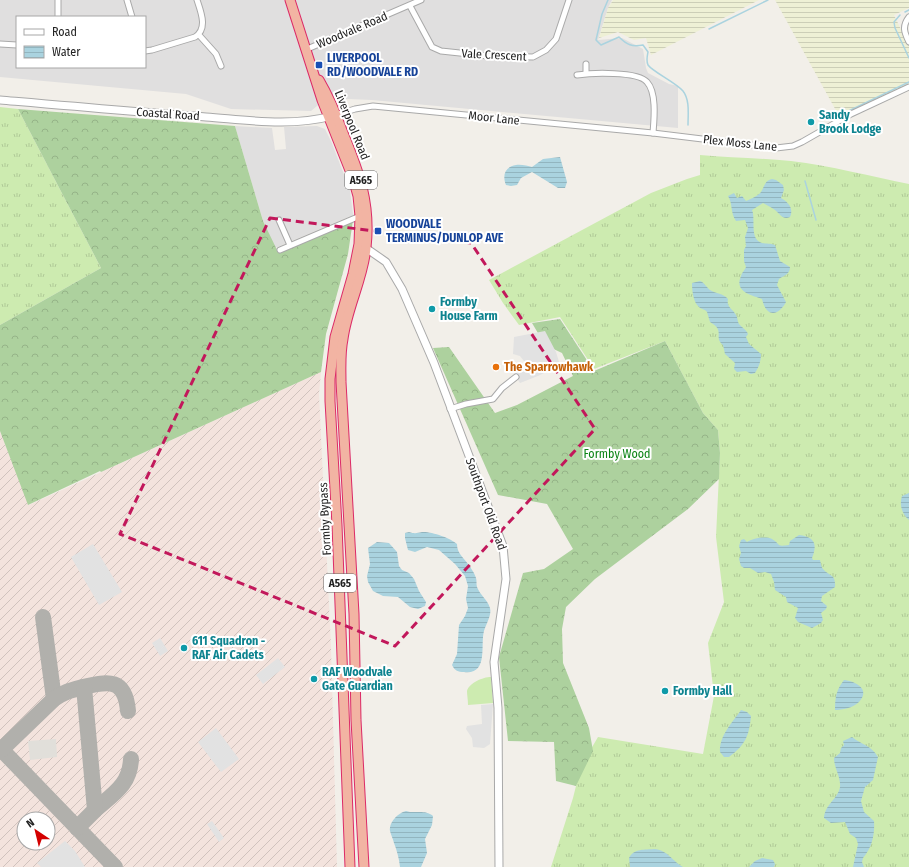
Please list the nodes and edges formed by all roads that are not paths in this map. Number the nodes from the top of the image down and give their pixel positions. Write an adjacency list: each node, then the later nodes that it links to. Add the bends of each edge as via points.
1 (58, 0): 8 (street)
2 (127, 0): 9 (street)
3 (197, 0): 11 (street, via 203,21)
4 (290, 0): 15 (highway, Liverpool Road / A565)
5 (420, 0): 7 (street, Woodvale Road)
6 (569, 0): 7 (street, Vale Crescent, via 556,39 546,50 533,57 441,51 432,47)
7 (410, 6): 15 (street, Woodvale Road)
8 (58, 16)
9 (132, 16)
10 (909, 17): 12 (street, via 904,24)
11 (199, 35): 16 (street); 18 (street, via 216,54)
12 (909, 42)
13 (0, 44): 14 (street)
14 (16, 45)
15 (305, 50): 23 (highway, Liverpool Road / A565, via 327,94)
16 (146, 51)
17 (586, 64): 19 (street)
18 (221, 66)
19 (586, 73): 20 (street); 24 (street, via 629,75 647,81 654,105)
20 (577, 75)
21 (909, 87): 24 (street, Plex Moss Lane, via 851,114 793,146 776,148)
22 (0, 100): 23 (street, Coastal Road, via 272,122 302,122)
23 (332, 116): 24 (street, Moor Lane, via 373,106); 25 (highway, Liverpool Road / A565, via 353,178); 28 (highway, Liverpool Road / A565, via 360,176 367,209)
24 (653, 133)
25 (360, 216): 27 (street); 28 (highway, Liverpool Road / A565)
26 (279, 220): 27 (street)
27 (290, 245): 29 (street)
28 (363, 246): 31 (street, Southport Old Road, via 386,262 402,289 434,363); 32 (highway, Formby Bypass / A565, via 361,274 343,338 341,362); 33 (highway, Formby Bypass / A565, via 335,337 330,379)
29 (280, 250)
30 (516, 376): 31 (street, via 493,399)
31 (450, 409): 36 (street, Southport Old Road, via 503,546 506,579 494,662 498,708)
32 (352, 590): 33 (highway, via 348,614 349,648); 35 (highway, Formby Bypass / A565)
33 (342, 652): 34 (highway, Formby Bypass / A565)
34 (350, 867)
35 (364, 867)
36 (499, 867)

